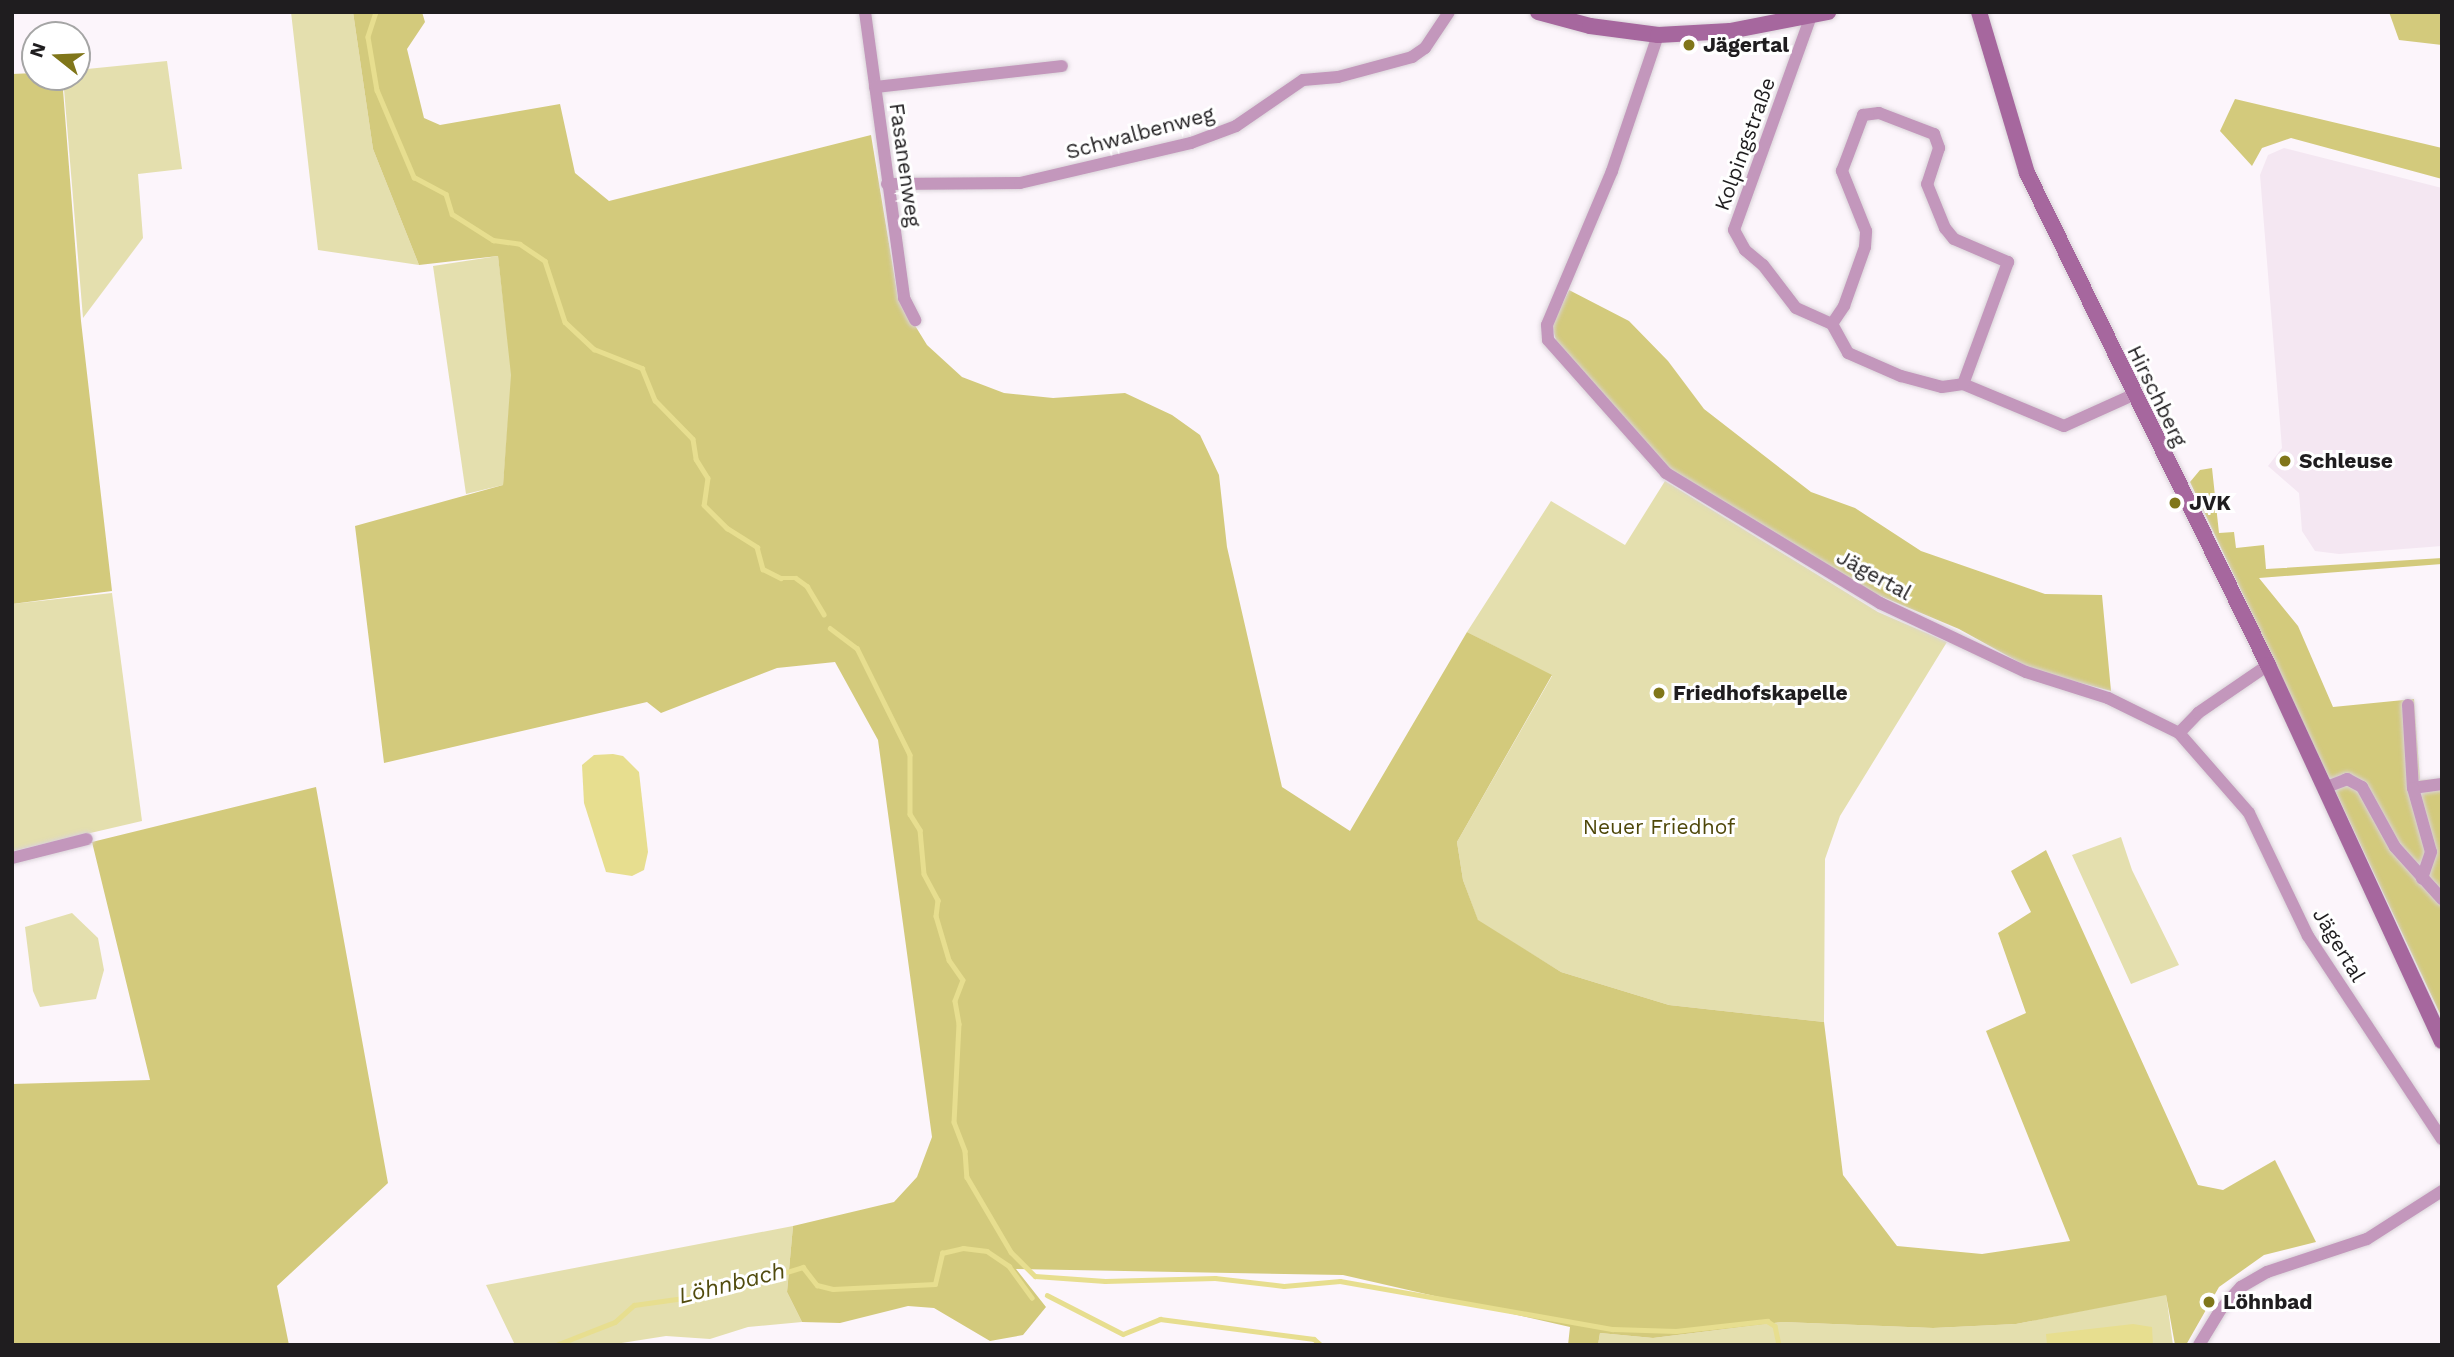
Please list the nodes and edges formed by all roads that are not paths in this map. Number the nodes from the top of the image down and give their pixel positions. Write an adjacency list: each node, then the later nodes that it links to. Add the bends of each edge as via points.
1 (865, 12): 9 (street, Fasanenweg)
2 (1449, 12): 10 (street, Schwalbenweg, via 1426,48 1412,57 1338,77 1303,80 1236,126 1191,143 1020,183)
3 (1538, 12): 7 (street, via 1590,26)
4 (1828, 12): 6 (street)
5 (1979, 12): 14 (street, Hirschberg, via 2027,173)
6 (1811, 16): 7 (street, via 1730,31); 12 (street, Kolpingstraße, via 1734,230 1745,250 1763,265 1796,308)
7 (1658, 35): 17 (street, Jägertal, via 1612,171 1547,325 1548,341 1667,473 1880,603 2026,672 2108,698)
8 (1062, 66): 9 (street)
9 (875, 87): 10 (street, Fasanenweg)
10 (887, 184): 11 (street, Fasanenweg, via 904,298)
11 (915, 320)
12 (1832, 324): 13 (street, via 1848,353 1901,376 1942,387); 13 (street, via 1844,306 1866,232 1842,171 1863,115 1879,113 1934,134 1939,148 1927,184 1945,228 1954,239 2008,262)
13 (1963, 384): 14 (street, via 2064,426)
14 (2133, 395): 15 (street, Hirschberg)
15 (2268, 665): 17 (street, via 2198,713); 19 (street, Hirschberg)
16 (2408, 705): 20 (street)
17 (2179, 733): 26 (street, Jägertal, via 2249,813 2308,936)
18 (2442, 784): 20 (street)
19 (2324, 788): 23 (street, via 2347,779 2362,787 2395,847); 25 (street, Hirschberg)
20 (2413, 788): 23 (street, via 2431,852)
21 (87, 839): 22 (street)
22 (12, 858)
23 (2422, 878): 24 (street)
24 (2442, 899)
25 (2442, 1041)
26 (2442, 1139)
27 (2442, 1191): 28 (street, via 2367,1239 2267,1272 2241,1287)
28 (2199, 1345)

